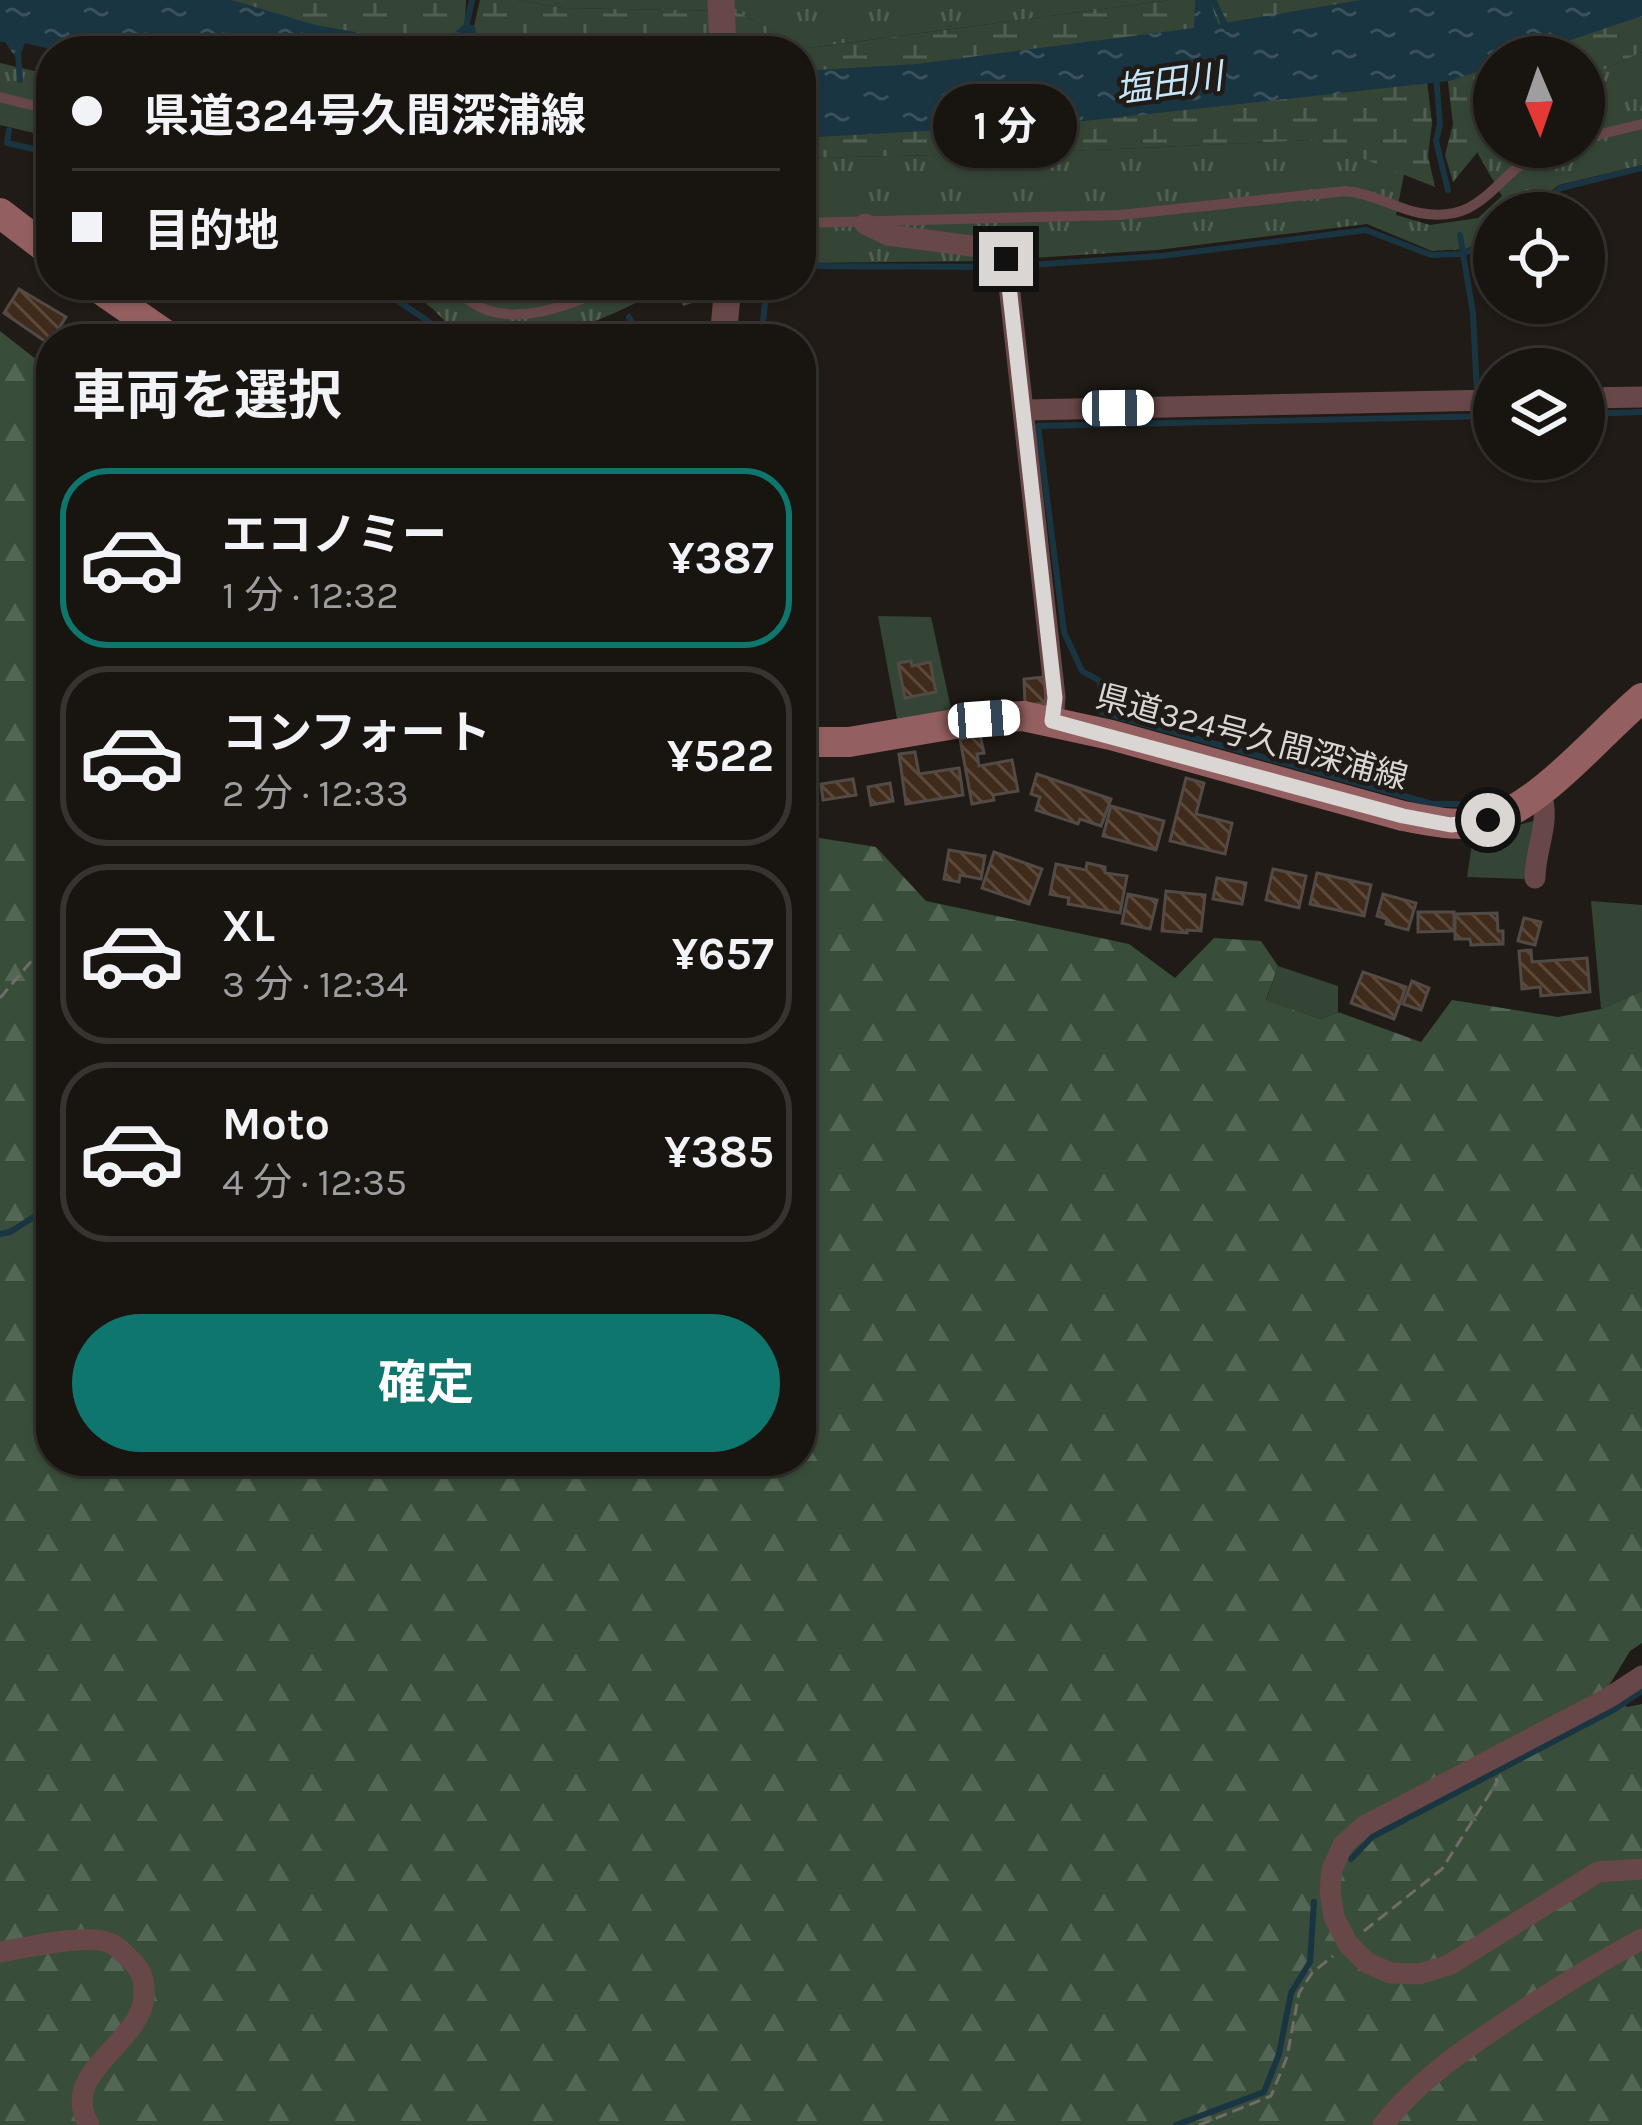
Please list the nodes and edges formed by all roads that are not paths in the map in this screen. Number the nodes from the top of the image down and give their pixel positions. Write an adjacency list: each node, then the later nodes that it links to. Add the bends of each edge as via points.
1 (721, 0): 2 (street)
2 (722, 36)
3 (0, 97): 4 (lane)
4 (36, 106)
5 (1642, 124): 6 (lane)
6 (1605, 133)
7 (1518, 168): 10 (lane, via 1471,208 1441,215 1346,191 1120,215)
8 (0, 213): 11 (main road)
9 (816, 224): 10 (lane)
10 (865, 224): 19 (street, via 1006,259)
11 (36, 241)
12 (116, 300): 15 (main road)
13 (470, 300): 14 (lane, via 511,316)
14 (579, 300)
15 (150, 324)
16 (1642, 397): 17 (street)
17 (1605, 398)
18 (1473, 400): 19 (street)
19 (1024, 410): 21 (street)
20 (1642, 698): 23 (main road, 県道324号久間深浦線)
21 (1052, 721): 22 (main road, 県道324号久間深浦線, via 984,719); 23 (main road, 県道324号久間深浦線, via 1451,825 1488,820)
22 (816, 742)
23 (1540, 791): 24 (street, via 1545,829)
24 (1535, 878)
25 (1642, 1676): 26 (street, via 1364,1826 1343,1845 1330,1891 1348,1944 1367,1963 1419,1974 1449,1965 1598,1872)
26 (1642, 1869)
27 (1642, 1939): 30 (street, via 1468,2046)
28 (0, 1952): 29 (street, via 87,1940 111,1943 138,1967 142,2008 81,2096)
29 (89, 2125)
30 (1383, 2125)

